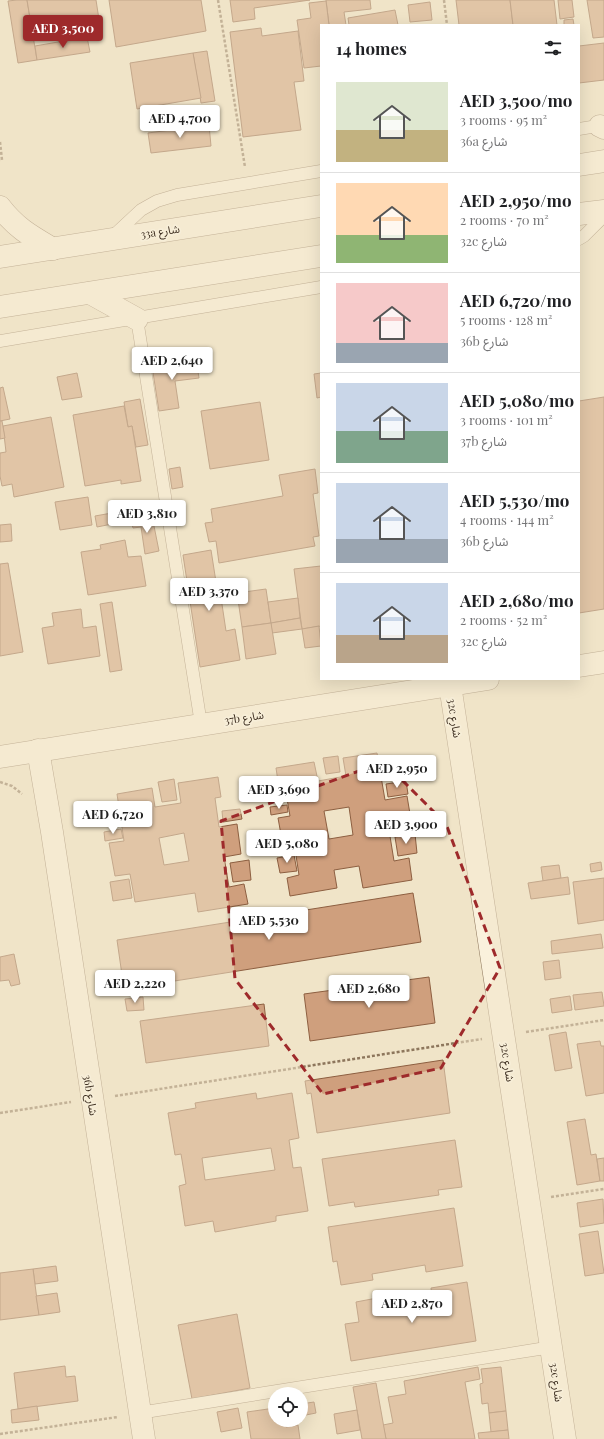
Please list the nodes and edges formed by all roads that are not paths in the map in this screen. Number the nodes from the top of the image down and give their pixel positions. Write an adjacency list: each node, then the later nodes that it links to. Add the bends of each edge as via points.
1 (603, 126): 2 (lane)
2 (580, 129)
3 (604, 161): 4 (street)
4 (580, 165)
5 (320, 170): 12 (lane, via 177,195 157,201 141,210)
6 (320, 206): 12 (street, 33a شارع)
7 (0, 207): 13 (street, via 21,229)
8 (604, 211): 9 (street)
9 (580, 214)
10 (604, 216): 11 (lane)
11 (580, 238)
12 (109, 239): 13 (street, 33a شارع)
13 (53, 249): 15 (street, 33a شارع)
14 (320, 256): 17 (street)
15 (0, 257)
16 (320, 287): 19 (lane)
17 (90, 293): 18 (street); 19 (street)
18 (0, 307)
19 (137, 319): 20 (lane); 25 (lane)
20 (0, 341)
21 (604, 662): 22 (street)
22 (580, 666)
23 (482, 680): 24 (street, 37b شارع)
24 (450, 685): 25 (street, 37b شارع); 28 (street, 32c شارع)
25 (201, 724): 26 (street, 37b شارع)
26 (38, 750): 27 (street, 37b شارع); 29 (street, 36b شارع)
27 (0, 757)
28 (552, 1347): 29 (lane); 31 (street, 32c شارع)
29 (139, 1413): 30 (street, 36b شارع)
30 (144, 1439)
31 (565, 1439)

